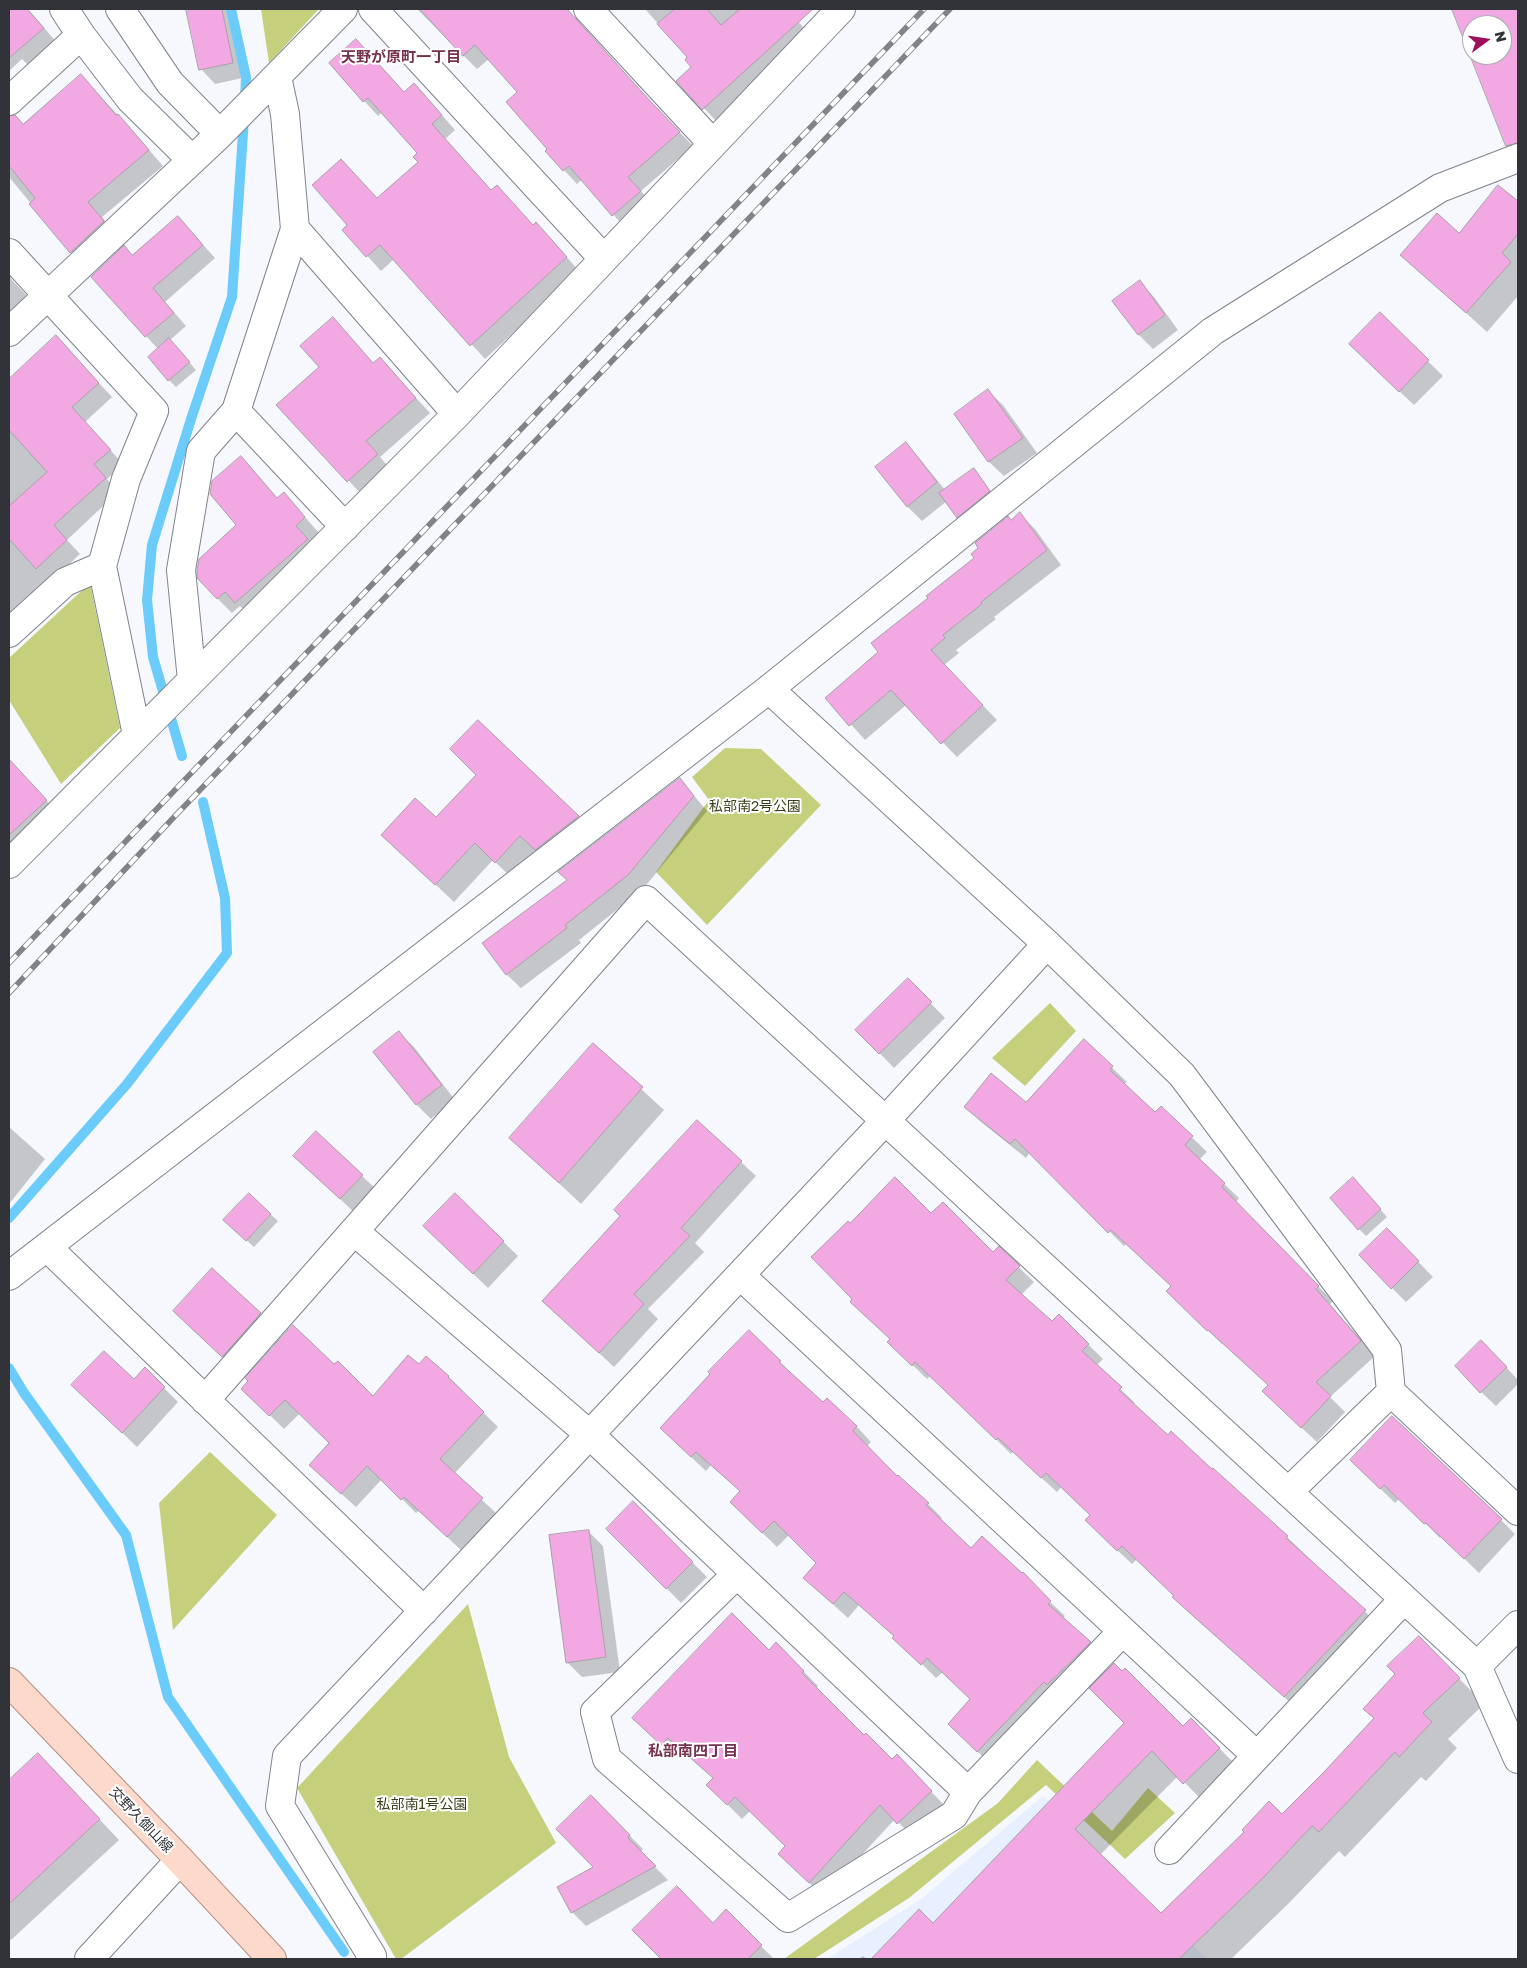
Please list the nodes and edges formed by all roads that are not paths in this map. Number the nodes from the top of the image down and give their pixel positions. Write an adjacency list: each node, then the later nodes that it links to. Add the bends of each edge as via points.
1 (64, 9): 7 (street)
2 (120, 9): 10 (street, via 170,83)
3 (343, 9): 8 (street)
4 (373, 9): 16 (street)
5 (588, 9): 11 (street)
6 (833, 12): 11 (street)
7 (81, 35): 9 (street); 13 (street, via 130,99)
8 (277, 77): 10 (street); 14 (street, via 285,114)
9 (9, 101)
10 (220, 134): 13 (street)
11 (713, 144): 16 (street)
12 (1518, 158): 25 (street, via 1440,188 1212,331)
13 (192, 160): 17 (street)
14 (295, 229): 19 (street); 20 (street)
15 (9, 253): 17 (street)
16 (604, 259): 20 (street)
17 (48, 296): 18 (street); 22 (street, via 154,411 126,479)
18 (9, 332)
19 (236, 411): 21 (street); 24 (street, via 201,450 181,570)
20 (457, 414): 21 (street)
21 (345, 526): 24 (street)
22 (102, 566): 23 (street, via 65,582); 26 (street)
23 (9, 633)
24 (192, 680): 26 (street)
25 (770, 689): 28 (street); 31 (street)
26 (137, 735): 27 (street)
27 (9, 864)
28 (1047, 944): 29 (street); 34 (street, via 1182,1075 1387,1350)
29 (885, 1121): 30 (street, via 646,900); 32 (street); 37 (street)
30 (354, 1231): 35 (street); 36 (street)
31 (46, 1247): 33 (street); 35 (street)
32 (740, 1275): 36 (street); 43 (street)
33 (9, 1276)
34 (1391, 1392): 37 (street); 38 (street)
35 (206, 1400): 41 (street)
36 (590, 1435): 39 (street); 41 (street)
37 (1288, 1492): 40 (street)
38 (1518, 1511)
39 (737, 1574): 48 (street); 48 (street, via 595,1712 607,1759 788,1918 954,1815)
40 (1404, 1599): 44 (street); 46 (street)
41 (424, 1610): 53 (street, via 286,1756 280,1806 372,1956)
42 (1518, 1625): 44 (street)
43 (1122, 1632): 46 (street); 48 (street)
44 (1477, 1666): 47 (street)
45 (9, 1682): 50 (main road, 交野久御山線)
46 (1257, 1756): 49 (street)
47 (1518, 1759)
48 (968, 1792)
49 (1169, 1850)
50 (180, 1860): 51 (street); 52 (main road, 交野久御山線)
51 (89, 1959)
52 (272, 1959)
53 (370, 1959)

